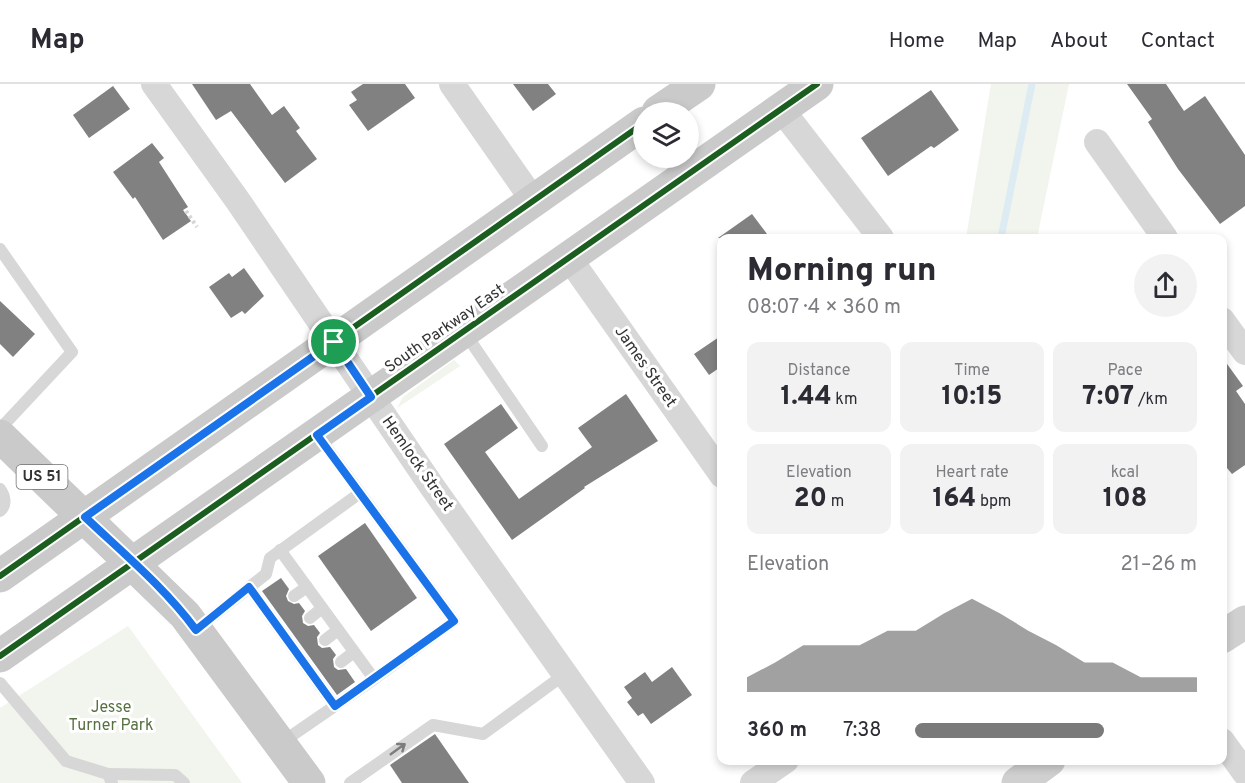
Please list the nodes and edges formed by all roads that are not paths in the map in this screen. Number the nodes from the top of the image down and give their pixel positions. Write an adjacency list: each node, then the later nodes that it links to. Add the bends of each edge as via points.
1 (154, 84): 16 (street, Hemlock Street)
2 (452, 84): 9 (street)
3 (699, 84): 5 (main road)
4 (817, 84): 6 (main road, South Parkway East)
5 (673, 102)
6 (781, 109): 10 (street); 13 (main road, South Parkway East)
7 (633, 131): 9 (main road)
8 (1097, 142): 11 (street)
9 (533, 200): 16 (main road)
10 (878, 234)
11 (1162, 234)
12 (0, 249): 19 (lane, via 72,352)
13 (569, 258): 15 (main road, South Parkway East); 23 (street, James Street)
14 (1227, 327): 17 (street)
15 (464, 332): 18 (main road, South Parkway East); 22 (lane)
16 (334, 342): 18 (street, Hemlock Street); 27 (main road)
17 (1245, 352)
18 (371, 397): 20 (main road, South Parkway East); 44 (street, Hemlock Street)
19 (0, 429)
20 (317, 435): 25 (lane); 29 (main road, South Parkway East)
21 (0, 436): 27 (main road, US 51)
22 (542, 446)
23 (717, 468)
24 (0, 489): 26 (lane, via 5,498)
25 (360, 493): 28 (lane); 45 (lane, via 454,621)
26 (0, 511)
27 (85, 517): 29 (main road, US 51); 30 (main road)
28 (280, 550): 31 (lane, via 270,558 266,574); 32 (lane)
29 (134, 564): 37 (main road, US 51); 42 (main road, South Parkway East)
30 (0, 576)
31 (249, 587): 37 (lane); 47 (lane, via 288,634)
32 (307, 587): 33 (lane); 34 (lane)
33 (294, 596)
34 (322, 608): 35 (lane); 38 (lane)
35 (310, 618)
36 (1245, 622): 39 (street)
37 (196, 630): 48 (main road, US 51)
38 (338, 630): 40 (lane); 41 (lane)
39 (1227, 635)
40 (325, 640)
41 (354, 652): 43 (lane); 45 (lane)
42 (0, 656)
43 (341, 662)
44 (565, 674): 57 (lane, one-way to 44, via 433,724 483,735); 58 (street, Hemlock Street)
45 (374, 680): 47 (lane)
46 (0, 683): 54 (lane, via 66,761)
47 (335, 706): 48 (lane)
48 (280, 744): 56 (main road, US 51)
49 (1227, 748): 53 (street)
50 (779, 765): 59 (street)
51 (1042, 765): 60 (street)
52 (1053, 765): 61 (street)
53 (1245, 773)
54 (110, 779): 55 (lane, via 175,775)
55 (184, 783)
56 (309, 783)
57 (350, 783)
58 (642, 783)
59 (753, 783)
60 (1018, 783)
61 (1050, 783)

